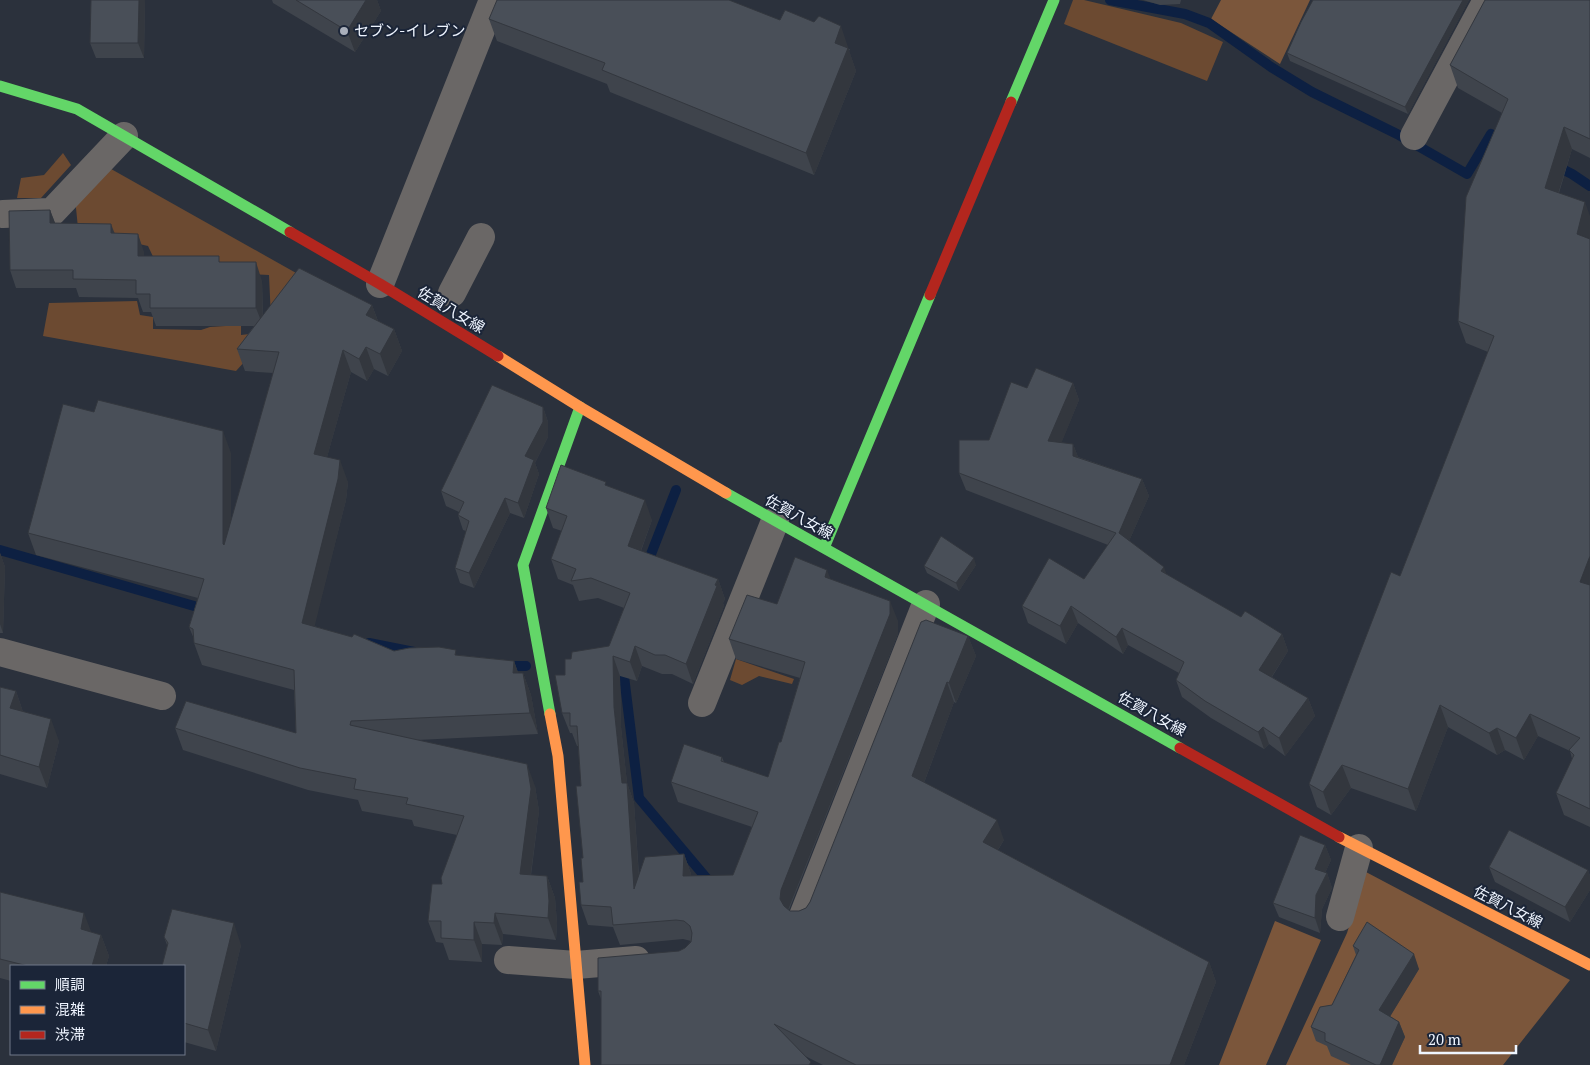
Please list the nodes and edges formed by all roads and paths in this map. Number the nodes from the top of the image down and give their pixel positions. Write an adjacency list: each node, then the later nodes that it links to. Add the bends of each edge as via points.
1 (493, 0): 9 (street)
2 (1054, 0): 13 (main road)
3 (1487, 0): 6 (street)
4 (0, 86): 5 (main road, 佐賀八女線, via 77,109)
5 (124, 136): 7 (street, via 60,212); 9 (main road, 佐賀八女線)
6 (1414, 136)
7 (3, 214)
8 (481, 237): 10 (street)
9 (380, 284): 11 (main road, 佐賀八女線)
10 (452, 293)
11 (580, 406): 12 (main road, 佐賀八女線); 23 (main road, via 523,565 558,756)
12 (775, 521): 13 (main road, 佐賀八女線); 17 (street)
13 (824, 548): 14 (main road, 佐賀八女線)
14 (926, 604): 18 (main road, 佐賀八女線); 19 (street)
15 (0, 652): 16 (street)
16 (162, 696)
17 (702, 703)
18 (1360, 848): 20 (street); 24 (main road, 佐賀八女線)
19 (803, 916)
20 (1340, 917)
21 (665, 957): 23 (street)
22 (508, 960): 23 (street)
23 (576, 965): 25 (main road)
24 (1590, 965)
25 (585, 1065)

